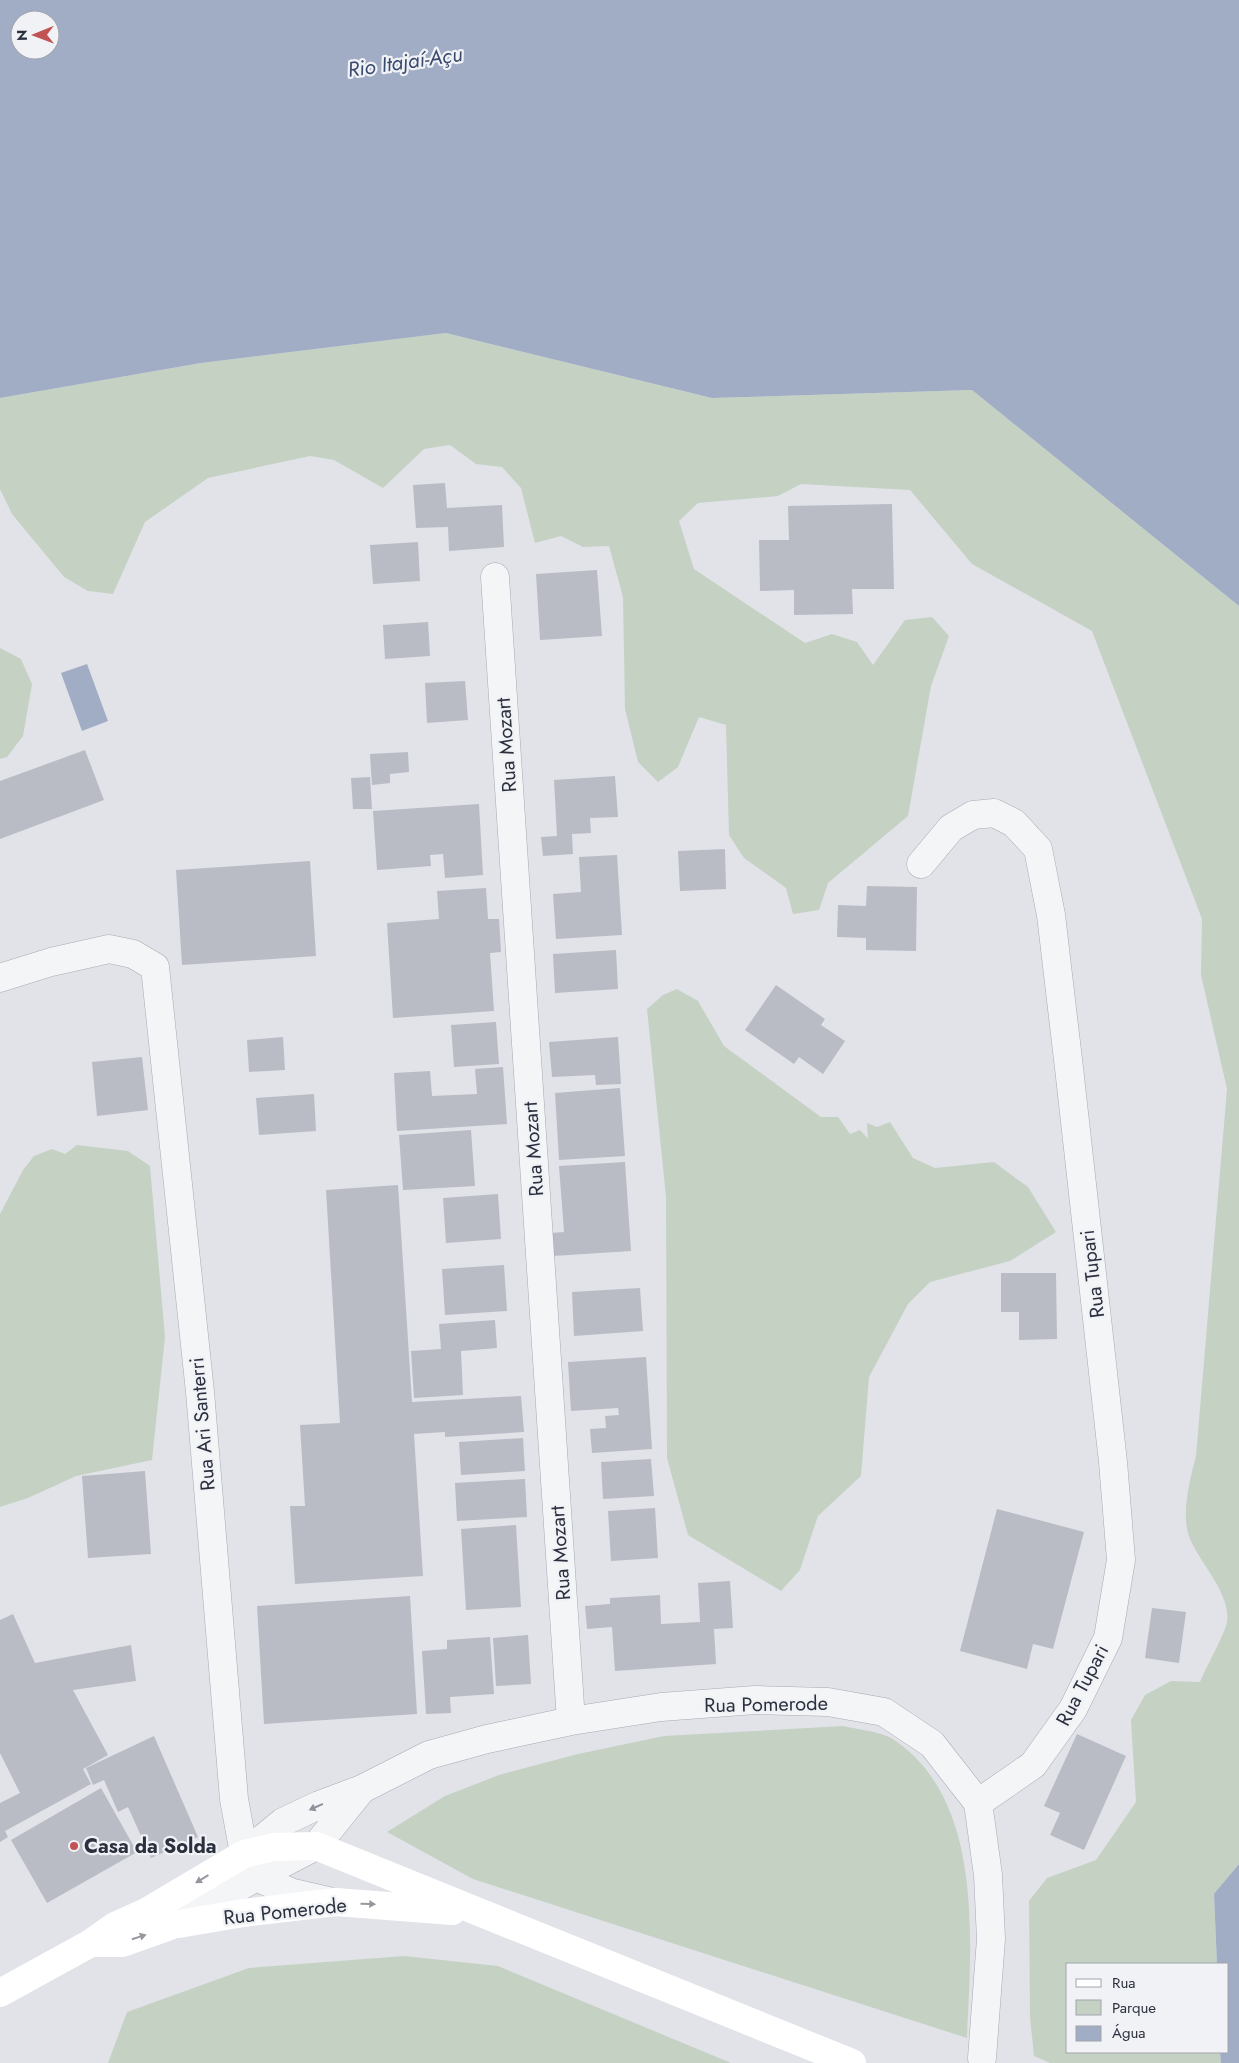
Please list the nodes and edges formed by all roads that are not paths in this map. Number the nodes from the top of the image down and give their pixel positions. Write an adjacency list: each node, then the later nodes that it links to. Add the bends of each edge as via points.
1 (495, 577): 4 (street, Rua Mozart)
2 (921, 864): 6 (street, Rua Tupari, via 951,828 973,815 994,813 1014,823 1038,849 1051,915 1114,1462 1121,1560 1108,1638 1073,1709 1033,1765)
3 (0, 978): 8 (street, Rua Ari Santerri, via 109,949 133,954 155,967 200,1392 234,1799)
4 (571, 1721): 5 (street, Rua Pomerode, via 429,1755); 6 (street, Rua Pomerode, via 661,1707 755,1700 828,1702 884,1712 932,1744)
5 (362, 1789): 7 (street, Rua Pomerode); 8 (street, Rua Pomerode, one-way to 8, via 283,1822)
6 (978, 1803): 15 (street, via 988,1876 991,1939)
7 (316, 1846): 8 (main road, Rua Pomerode, via 273,1847); 9 (street); 11 (main road, Rua Pomerode)
8 (244, 1854): 9 (street, Rua Ari Santerri); 13 (main road, Rua Pomerode, one-way to 13, via 146,1912 115,1926)
9 (256, 1877): 10 (street, via 293,1894); 12 (street)
10 (336, 1902): 11 (main road, Rua Pomerode, one-way to 11); 12 (main road, Rua Pomerode)
11 (481, 1914): 16 (main road, Rua Pomerode)
12 (173, 1925): 13 (main road, Rua Pomerode, one-way to 12, via 122,1943)
13 (91, 1943): 14 (main road, Rua Pomerode)
14 (0, 1993)
15 (982, 2058)
16 (852, 2063)

